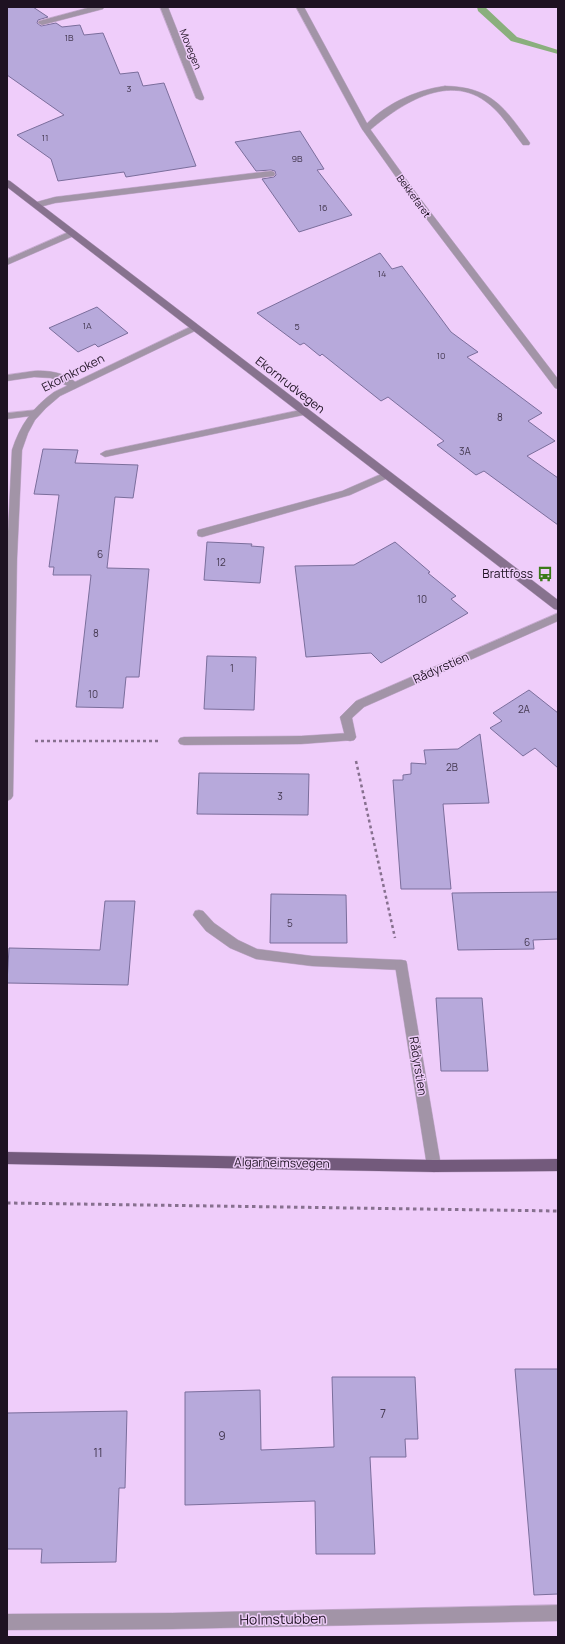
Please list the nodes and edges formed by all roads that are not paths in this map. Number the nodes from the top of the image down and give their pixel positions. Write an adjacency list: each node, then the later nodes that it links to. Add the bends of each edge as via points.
1 (100, 7): 4 (street)
2 (164, 7): 5 (street, Movegen)
3 (300, 7): 6 (street, Bekkefaret)
4 (42, 23)
5 (200, 98)
6 (366, 129): 7 (street, via 381,115 412,97 432,90 452,88 480,94 489,100 502,112); 15 (street, Bekkefaret)
7 (526, 144)
8 (271, 174): 10 (street, via 55,200)
9 (7, 183): 10 (main road, Ekornrudvegen)
10 (36, 205): 11 (main road, Ekornrudvegen)
11 (73, 233): 12 (street); 13 (main road, Ekornrudvegen)
12 (7, 262)
13 (194, 328): 17 (street, Ekornkroken); 19 (main road, Ekornrudvegen)
14 (558, 370): 15 (street)
15 (547, 373): 18 (street, Bekkefaret)
16 (7, 378): 17 (street, via 55,374 66,378)
17 (74, 386): 20 (street, Ekornkroken, via 57,394)
18 (558, 386)
19 (305, 412): 22 (street); 23 (main road, Ekornrudvegen)
20 (35, 413): 21 (street); 25 (street, Ekornkroken, via 22,433 17,450)
21 (7, 416)
22 (105, 454)
23 (386, 475): 24 (street, via 346,493); 26 (main road, Ekornrudvegen)
24 (202, 533)
25 (10, 558): 29 (street, Ekornkroken)
26 (558, 606)
27 (558, 617): 28 (street, Rådyrstien, via 360,704 346,717 350,738)
28 (184, 741)
29 (7, 779): 30 (street, Ekornkroken)
30 (7, 796)
31 (199, 915): 34 (street, Rådyrstien, via 210,927 234,944 256,954 312,961 401,965)
32 (7, 1158): 34 (main road, Algarheimsvegen)
33 (558, 1165): 34 (main road, Algarheimsvegen)
34 (434, 1166)
35 (558, 1613): 36 (street, Holmstubben)
36 (7, 1622)

